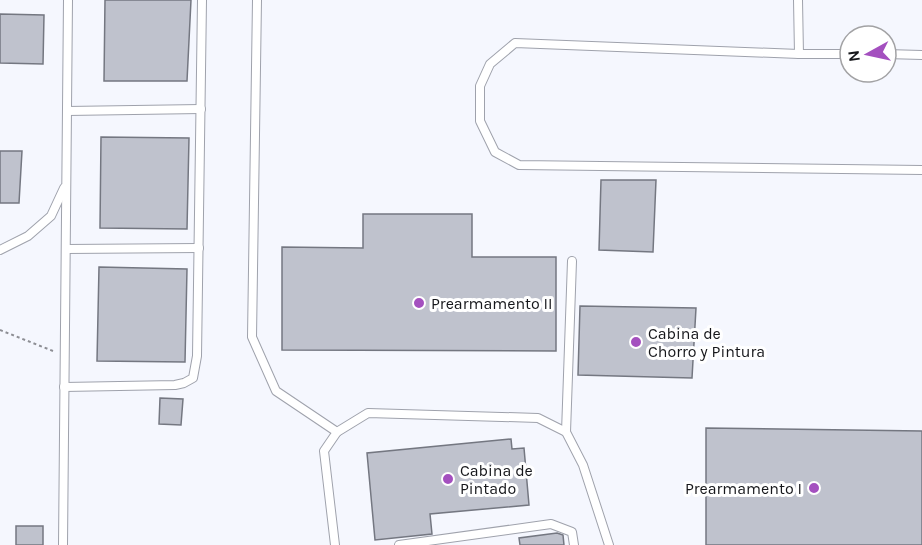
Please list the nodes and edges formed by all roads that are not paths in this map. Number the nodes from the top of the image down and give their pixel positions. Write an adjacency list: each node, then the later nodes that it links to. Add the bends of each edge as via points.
1 (68, 0): 10 (lane)
2 (202, 0): 9 (lane)
3 (257, 0): 18 (lane, via 252,337 276,391)
4 (798, 0): 5 (lane)
5 (799, 54): 6 (lane); 11 (lane, via 515,43 490,64 480,86 480,121 495,152 519,165)
6 (838, 54)
7 (898, 54): 8 (lane)
8 (922, 55)
9 (201, 110): 10 (lane); 13 (lane)
10 (67, 111): 12 (lane)
11 (922, 170)
12 (66, 184): 14 (lane); 15 (lane, via 51,216 28,236)
13 (199, 248): 14 (lane); 17 (lane, via 193,378 175,385)
14 (66, 249): 17 (lane)
15 (0, 250)
16 (572, 261): 19 (lane)
17 (64, 387): 20 (lane)
18 (337, 432): 19 (lane, via 368,412 538,418); 21 (lane, via 324,451)
19 (566, 432): 24 (lane, via 583,465)
20 (63, 545)
21 (335, 545)
22 (399, 545): 23 (lane, via 551,524 572,532)
23 (574, 545)
24 (609, 545)

